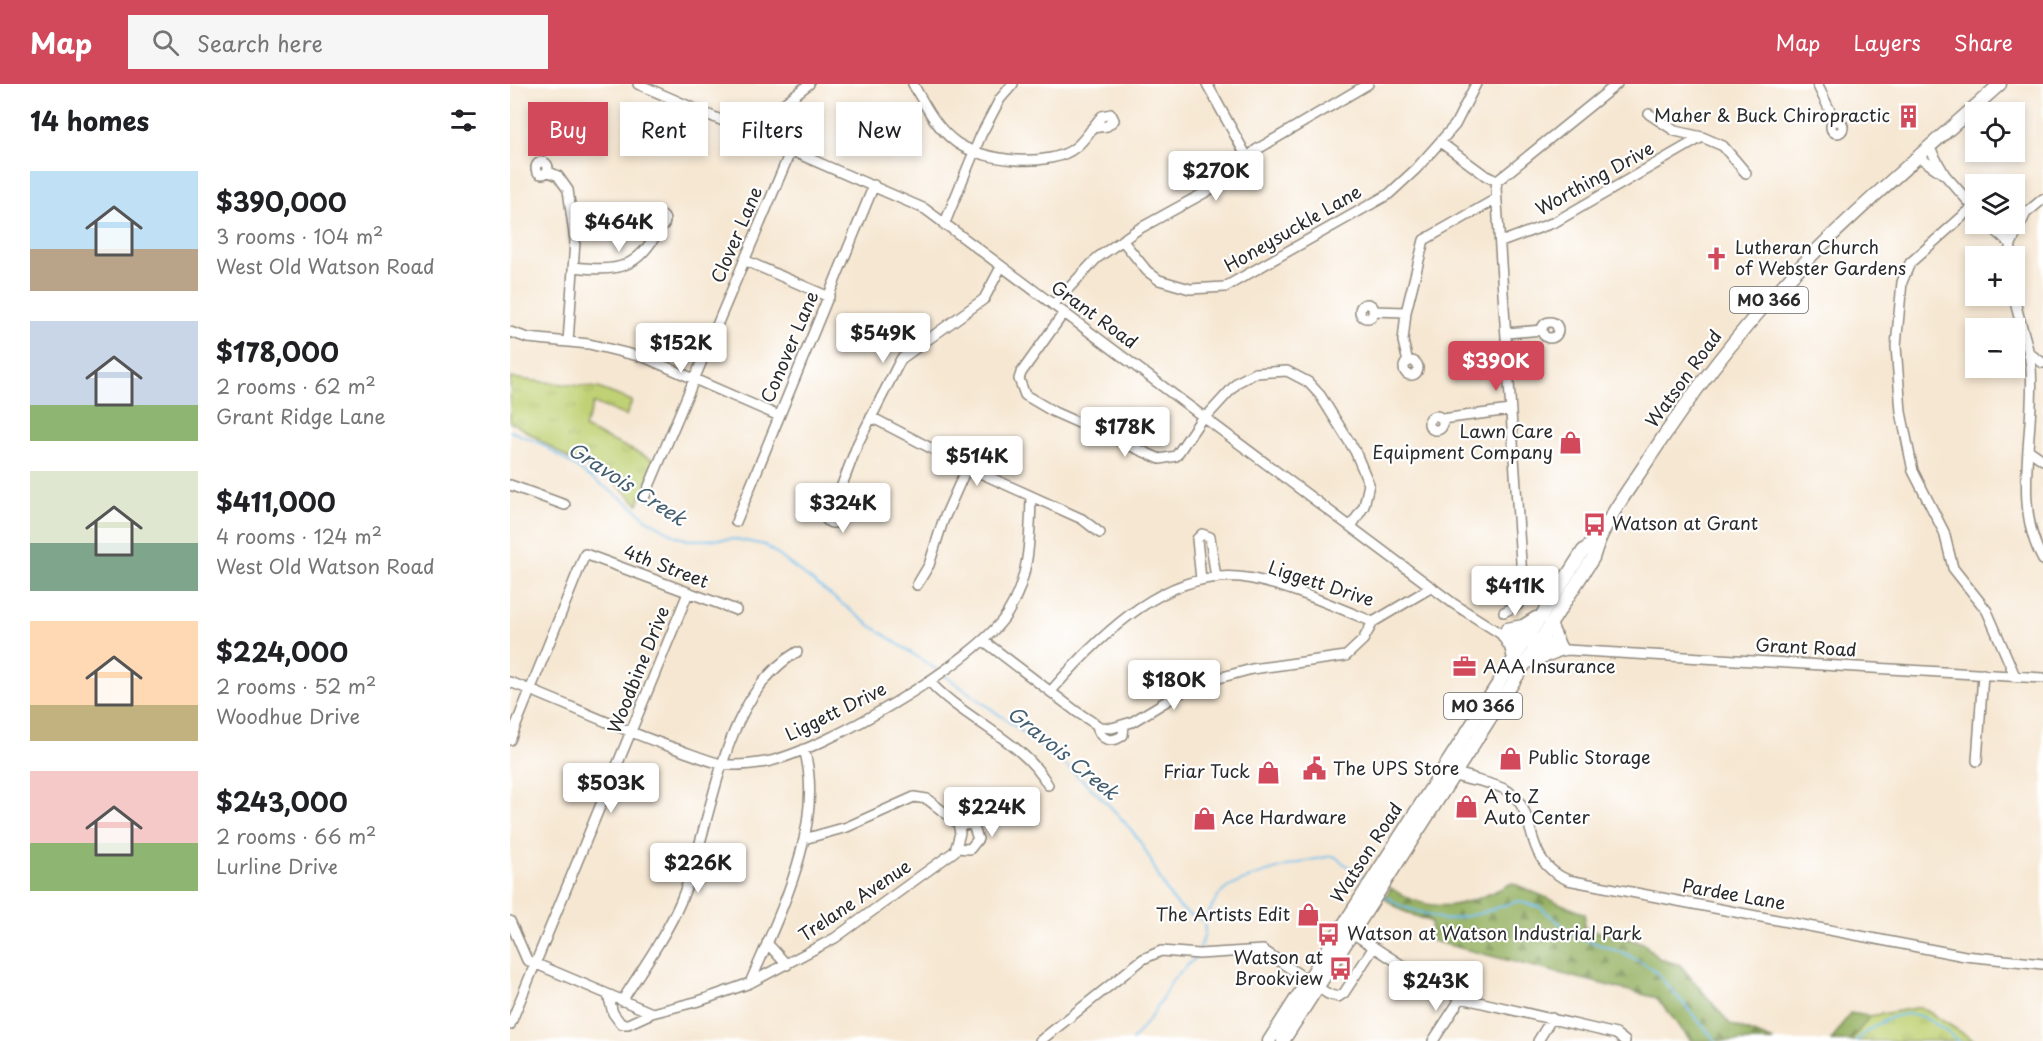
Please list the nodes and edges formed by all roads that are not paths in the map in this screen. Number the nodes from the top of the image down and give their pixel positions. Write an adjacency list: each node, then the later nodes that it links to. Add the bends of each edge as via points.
1 (638, 84): 13 (street, Grant Road)
2 (809, 84): 11 (street)
3 (913, 84): 19 (street, via 947,135)
4 (1013, 84): 19 (street, via 1000,99)
5 (1207, 84): 23 (street)
6 (1368, 84): 23 (street)
7 (1476, 84): 17 (street, Honeysuckle Lane, via 1455,125)
8 (1617, 84): 27 (street)
9 (1817, 84): 14 (street)
10 (2000, 84): 18 (main road, Watson Road / MO 366)
11 (786, 102)
12 (1649, 114): 16 (street, via 1675,131)
13 (720, 119)
14 (1835, 121)
15 (1092, 128): 19 (street, via 1074,149 1053,158 1013,160)
16 (1702, 137): 25 (street, via 1723,146); 37 (street, Worthing Drive, via 1556,222)
17 (1440, 142): 27 (street); 36 (street, Honeysuckle Lane, via 1389,194 1225,287 1190,289 1159,280)
18 (1929, 147): 22 (main road, Watson Road / MO 366); 26 (street)
19 (976, 151): 33 (street)
20 (787, 156): 39 (street, Clover Lane)
21 (804, 156): 28 (street, Grant Road)
22 (1919, 156): 26 (street); 80 (main road, Watson Road / MO 366, via 1818,249 1749,322 1682,409 1598,538 1583,551)
23 (1247, 157): 36 (street, via 1215,187)
24 (547, 171): 40 (street, via 558,176 568,190 575,241)
25 (1746, 173)
26 (1945, 175): 29 (street)
27 (1497, 181): 30 (street)
28 (874, 185): 33 (street, Grant Road, via 925,209); 42 (street, Conover Lane)
29 (1965, 198)
30 (1496, 199): 37 (street); 46 (street, via 1424,240)
31 (2043, 200): 38 (street, via 2026,213)
32 (1965, 217): 89 (street, via 1910,263 1902,282 1896,346 1901,412 1913,471 1944,532 1953,568 1987,611)
33 (944, 225): 41 (street, Grant Road)
34 (660, 228): 40 (street, via 641,257 624,266 606,270)
35 (2000, 234): 38 (street)
36 (1122, 240): 43 (street, via 1073,280)
37 (1501, 242): 50 (street)
38 (2011, 244)
39 (744, 260): 42 (street); 55 (street, Clover Lane)
40 (573, 267): 51 (street)
41 (1001, 267): 43 (street, Grant Road); 59 (street, via 984,299 901,359)
42 (828, 297): 57 (street, Conover Lane)
43 (1053, 305): 47 (street, Grant Road)
44 (2017, 306): 52 (street)
45 (1373, 311): 46 (street)
46 (1406, 312): 53 (street, via 1403,341)
47 (1063, 314): 58 (street, Grant Road); 58 (street, via 1021,373 1025,396 1161,459 1176,456)
48 (1542, 330): 50 (street)
49 (510, 332): 51 (street)
50 (1507, 333): 56 (street)
51 (568, 342): 55 (street, via 646,357)
52 (2030, 354): 54 (street); 61 (street)
53 (1408, 362)
54 (2043, 363)
55 (694, 379): 57 (street); 66 (street, Clover Lane)
56 (1510, 410): 60 (street); 79 (street, via 1523,592 1518,605)
57 (779, 416): 69 (street, Conover Lane)
58 (1205, 416): 70 (street, Grant Road); 70 (street, via 1238,382 1256,373 1287,371 1308,382 1355,451 1369,484 1364,506)
59 (871, 417): 63 (street); 68 (street)
60 (1442, 419)
61 (2030, 451): 62 (street); 72 (street, via 2025,499 2029,524)
62 (2043, 460)
63 (966, 467): 65 (street); 75 (street, via 929,565)
64 (510, 485): 67 (street)
65 (1031, 496): 71 (street, via 1082,519); 83 (street, Liggett Drive, via 1029,558 1024,576 1006,614)
66 (644, 498)
67 (565, 506)
68 (834, 506)
69 (736, 522)
70 (1352, 525): 76 (street, Grant Road)
71 (1100, 533)
72 (2043, 560)
73 (1216, 578): 74 (street, Liggett Drive); 74 (street, via 1210,537 1202,534 1197,539); 81 (street, Liggett Drive, via 1251,579 1307,595)
74 (1201, 580): 94 (street, Liggett Drive, via 1143,605 1079,659)
75 (917, 585)
76 (1431, 587): 81 (street, Liggett Drive); 82 (street, Grant Road, via 1480,621)
77 (688, 593): 78 (street, 4th Street); 93 (street, 4th Street, via 585,554); 95 (street, Woodbine Drive)
78 (736, 610)
79 (1504, 612)
80 (1546, 619): 82 (main road); 84 (main road, Watson Road / MO 366); 85 (main road)
81 (1373, 622): 94 (street, via 1363,640 1346,656 1224,676 1185,690 1112,728 1097,726)
82 (1503, 631): 84 (street, Grant Road); 87 (main road)
83 (984, 641): 91 (street, Liggett Drive); 94 (street)
84 (1531, 642): 85 (street, Grant Road); 87 (main road, Watson Road / MO 366)
85 (1560, 649): 87 (main road); 88 (street, Grant Road)
86 (797, 652): 99 (street, via 759,685)
87 (1519, 661): 100 (main road, Watson Road / MO 366); 100 (main road, Watson Road / MO 366)
88 (1983, 674): 89 (street, Grant Road); 98 (street)
89 (2015, 676): 90 (street, Grant Road)
90 (2043, 678)
91 (932, 679): 97 (street, Liggett Drive, via 871,716); 102 (street, via 944,696 1036,766)
92 (510, 682): 93 (street)
93 (530, 690): 95 (street); 96 (street)
94 (1051, 691)
95 (631, 733): 99 (street); 112 (street, Woodbine Drive)
96 (510, 740)
97 (804, 749): 99 (street, Liggett Drive, via 766,762); 104 (street, via 811,785)
98 (1977, 761)
99 (722, 764): 120 (street, via 698,857 680,905)
100 (1449, 774): 101 (main road); 101 (main road); 106 (main road, Watson Road / MO 366)
101 (1473, 779): 113 (street, Pardee Lane, via 1507,790 1515,797 1540,857 1557,876 1568,880 1965,956)
102 (1048, 785)
103 (958, 823): 104 (street, via 927,799 914,797 847,827); 105 (street); 105 (street, Trelane Avenue, via 973,825 978,839 970,849)
104 (804, 839): 109 (street)
105 (956, 848): 115 (street, Trelane Avenue, via 836,938)
106 (1369, 895): 108 (main road, Watson Road / MO 366); 117 (main road, Watson Road / MO 366)
107 (510, 921): 111 (street)
108 (1352, 933): 110 (street); 117 (main road, Watson Road / MO 366)
109 (767, 943): 115 (street); 116 (street)
110 (1374, 947): 117 (street, via 1344,993 1333,997); 119 (street)
111 (521, 951): 112 (street, via 530,956); 114 (street)
112 (540, 953): 114 (street, Woodbine Drive)
113 (2043, 964)
114 (535, 965): 118 (street); 123 (street, Woodbine Drive)
115 (787, 965): 116 (street, Trelane Avenue)
116 (750, 983): 121 (street, Trelane Avenue)
117 (1313, 983): 124 (street, via 1263,950 1196,954 1161,951 1143,959); 125 (main road, Watson Road / MO 366); 126 (main road, Watson Road / MO 366)
118 (608, 995): 120 (street); 121 (street, Trelane Avenue, via 621,1024)
119 (1461, 998): 122 (street); 127 (street)
120 (622, 1001): 121 (street)
121 (652, 1013)
122 (1552, 1018): 128 (street); 129 (street, via 1616,1034)
123 (510, 1025)
124 (1040, 1041)
125 (1269, 1041)
126 (1283, 1041)
127 (1433, 1041)
128 (1538, 1041)
129 (1625, 1041)

